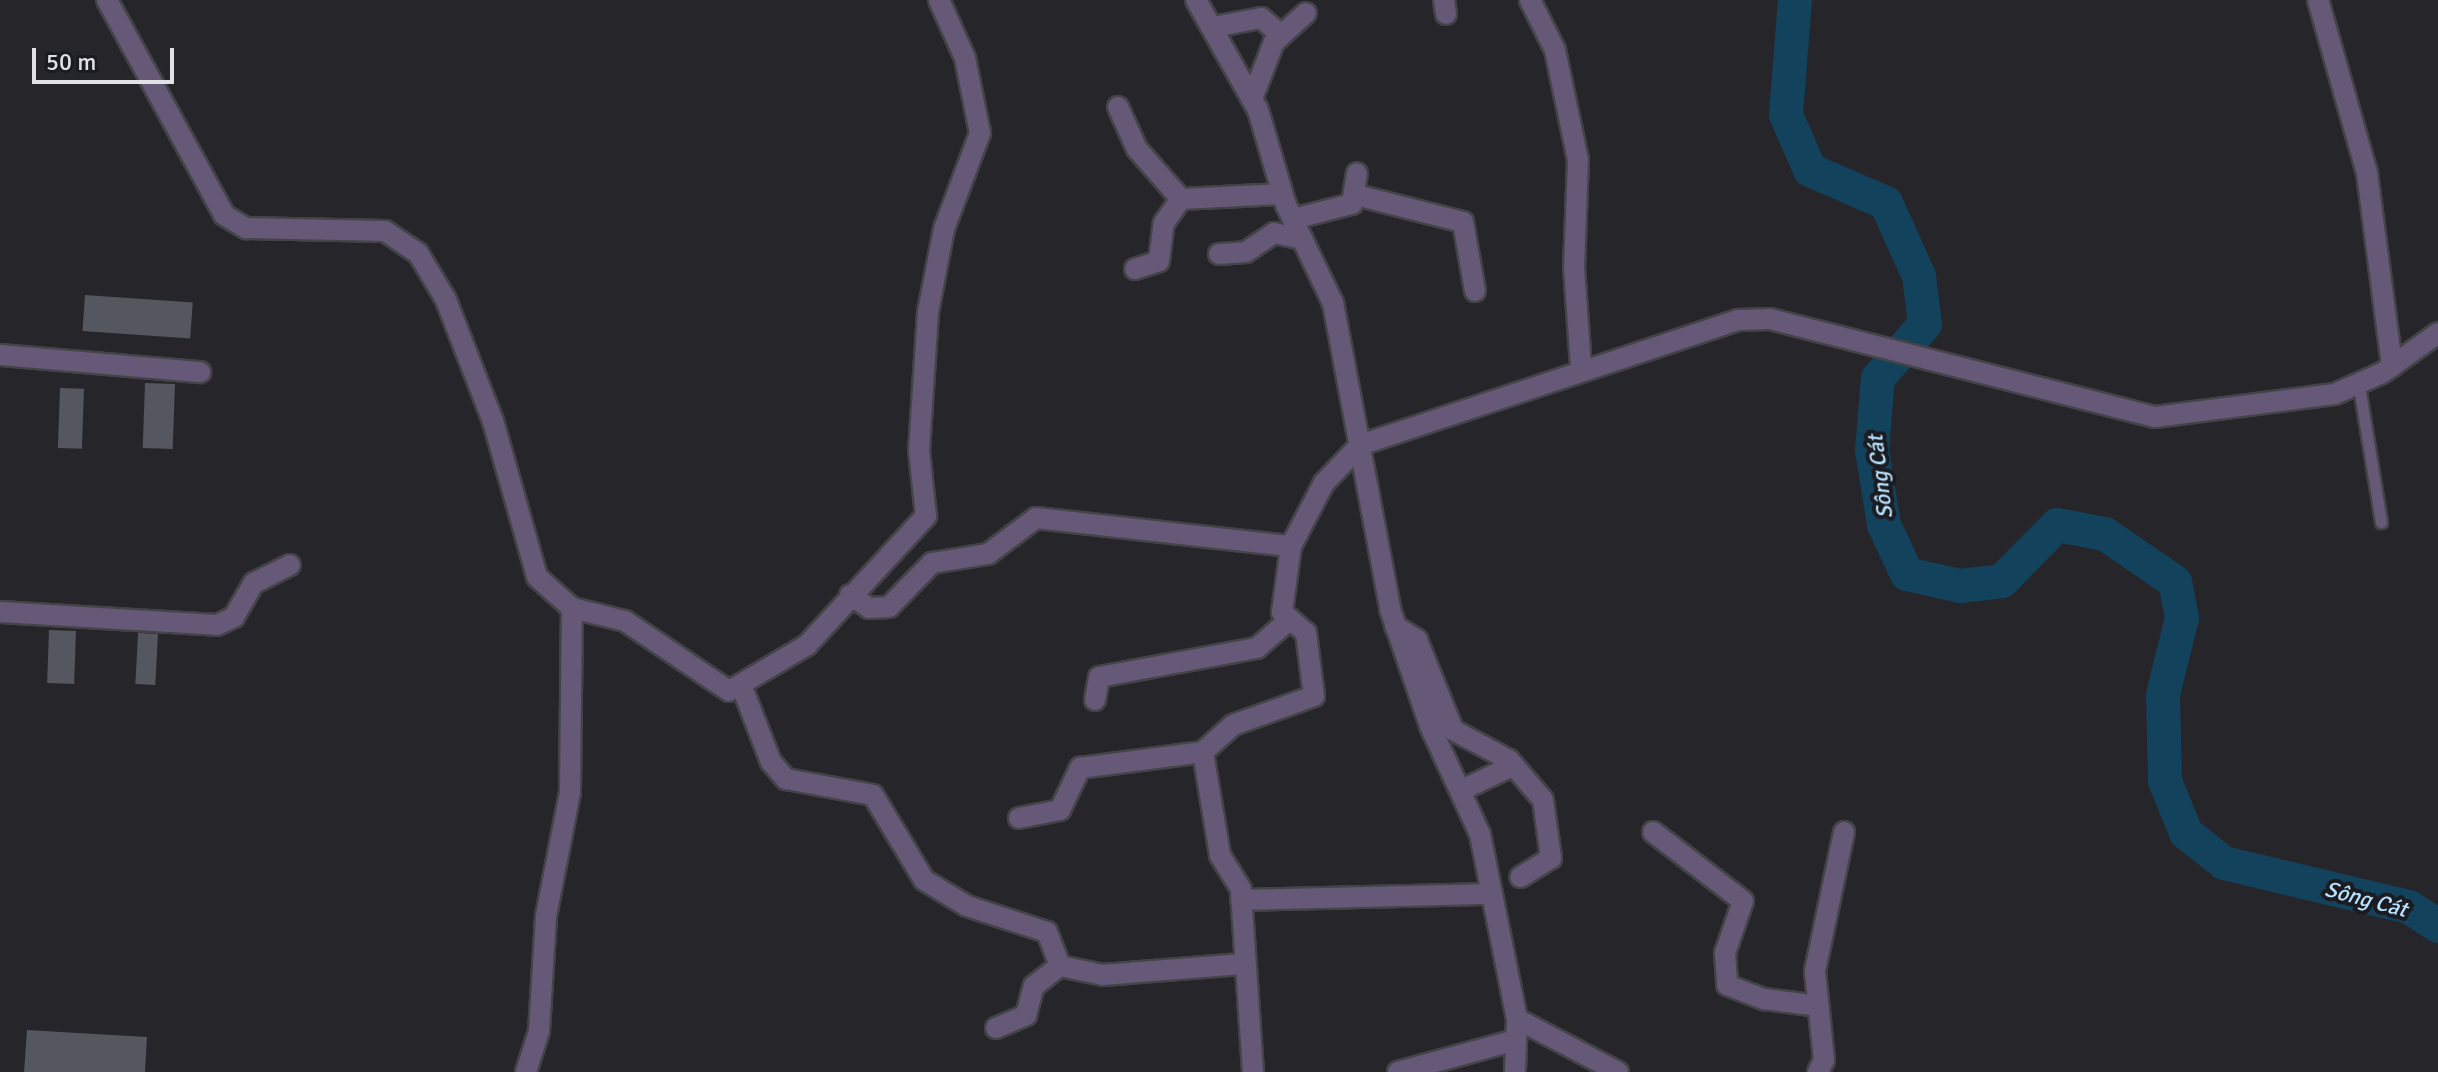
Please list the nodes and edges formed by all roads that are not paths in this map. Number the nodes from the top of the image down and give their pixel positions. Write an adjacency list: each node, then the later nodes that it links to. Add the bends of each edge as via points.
1 (107, 0): 31 (street, via 224,215 246,228 385,231 418,253 446,300 493,421 533,570)
2 (939, 0): 30 (street, via 965,58 980,133 944,229 928,312 919,451 926,516)
3 (1196, 0): 7 (street)
4 (1530, 0): 23 (street, via 1555,50 1578,160 1574,267)
5 (2318, 0): 22 (street, via 2367,173)
6 (1306, 13): 8 (street)
7 (1213, 27): 8 (street, via 1261,18); 9 (street)
8 (1280, 34): 9 (street)
9 (1252, 99): 12 (street)
10 (1118, 107): 14 (street, via 1137,149)
11 (1357, 173): 13 (street)
12 (1282, 194): 14 (street); 15 (street)
13 (1356, 195): 15 (street, via 1343,209); 19 (street, via 1463,222)
14 (1181, 199): 18 (street, via 1164,223 1159,261)
15 (1293, 219): 16 (street)
16 (1302, 239): 17 (street, via 1274,233 1246,252); 26 (street, via 1333,303)
17 (1219, 254)
18 (1135, 269)
19 (1475, 291)
20 (2438, 333): 22 (street)
21 (0, 355): 24 (street)
22 (2392, 366): 25 (street)
23 (1581, 368): 25 (street, via 1739,320 1820,330 2014,386 2155,417); 26 (street)
24 (200, 372)
25 (2359, 386): 27 (lane)
26 (1360, 445): 28 (street, via 1324,483); 34 (street)
27 (2381, 522)
28 (1291, 546): 30 (street, via 1036,518 988,554 932,563 889,607 869,608); 33 (street, via 1282,605)
29 (290, 565): 32 (street, via 254,583 234,617 217,625)
30 (850, 595): 35 (street, via 807,645)
31 (572, 608): 35 (street, via 625,621 724,689); 52 (street, via 570,792 546,916 539,1031)
32 (0, 612)
33 (1289, 620): 36 (street, via 1257,648 1099,677); 37 (street, via 1306,633 1314,696 1233,725)
34 (1395, 626): 38 (street, via 1423,649 1453,730 1483,741); 39 (street, via 1430,726)
35 (742, 687): 47 (street, via 771,762 786,779 873,795 924,880 967,906 1047,932)
36 (1095, 700)
37 (1203, 752): 40 (street, via 1080,768 1060,810); 45 (street, via 1220,855 1238,878)
38 (1514, 765): 39 (street); 43 (street, via 1543,800 1553,841 1545,867)
39 (1464, 789): 44 (street)
40 (1019, 818)
41 (1653, 832): 48 (street, via 1743,901 1725,953 1727,985 1764,999)
42 (1844, 832): 48 (street, via 1820,933)
43 (1520, 877)
44 (1492, 894): 45 (street); 49 (street)
45 (1241, 900): 46 (street)
46 (1242, 964): 47 (street, via 1103,975); 53 (street)
47 (1060, 966): 50 (street, via 1034,986 1026,1015)
48 (1819, 1006): 57 (street, via 1824,1060)
49 (1517, 1019): 51 (street); 56 (street)
50 (996, 1028)
51 (1516, 1040): 54 (street); 55 (street)
52 (526, 1072)
53 (1253, 1072)
54 (1398, 1072)
55 (1515, 1072)
56 (1618, 1072)
57 (1818, 1072)

